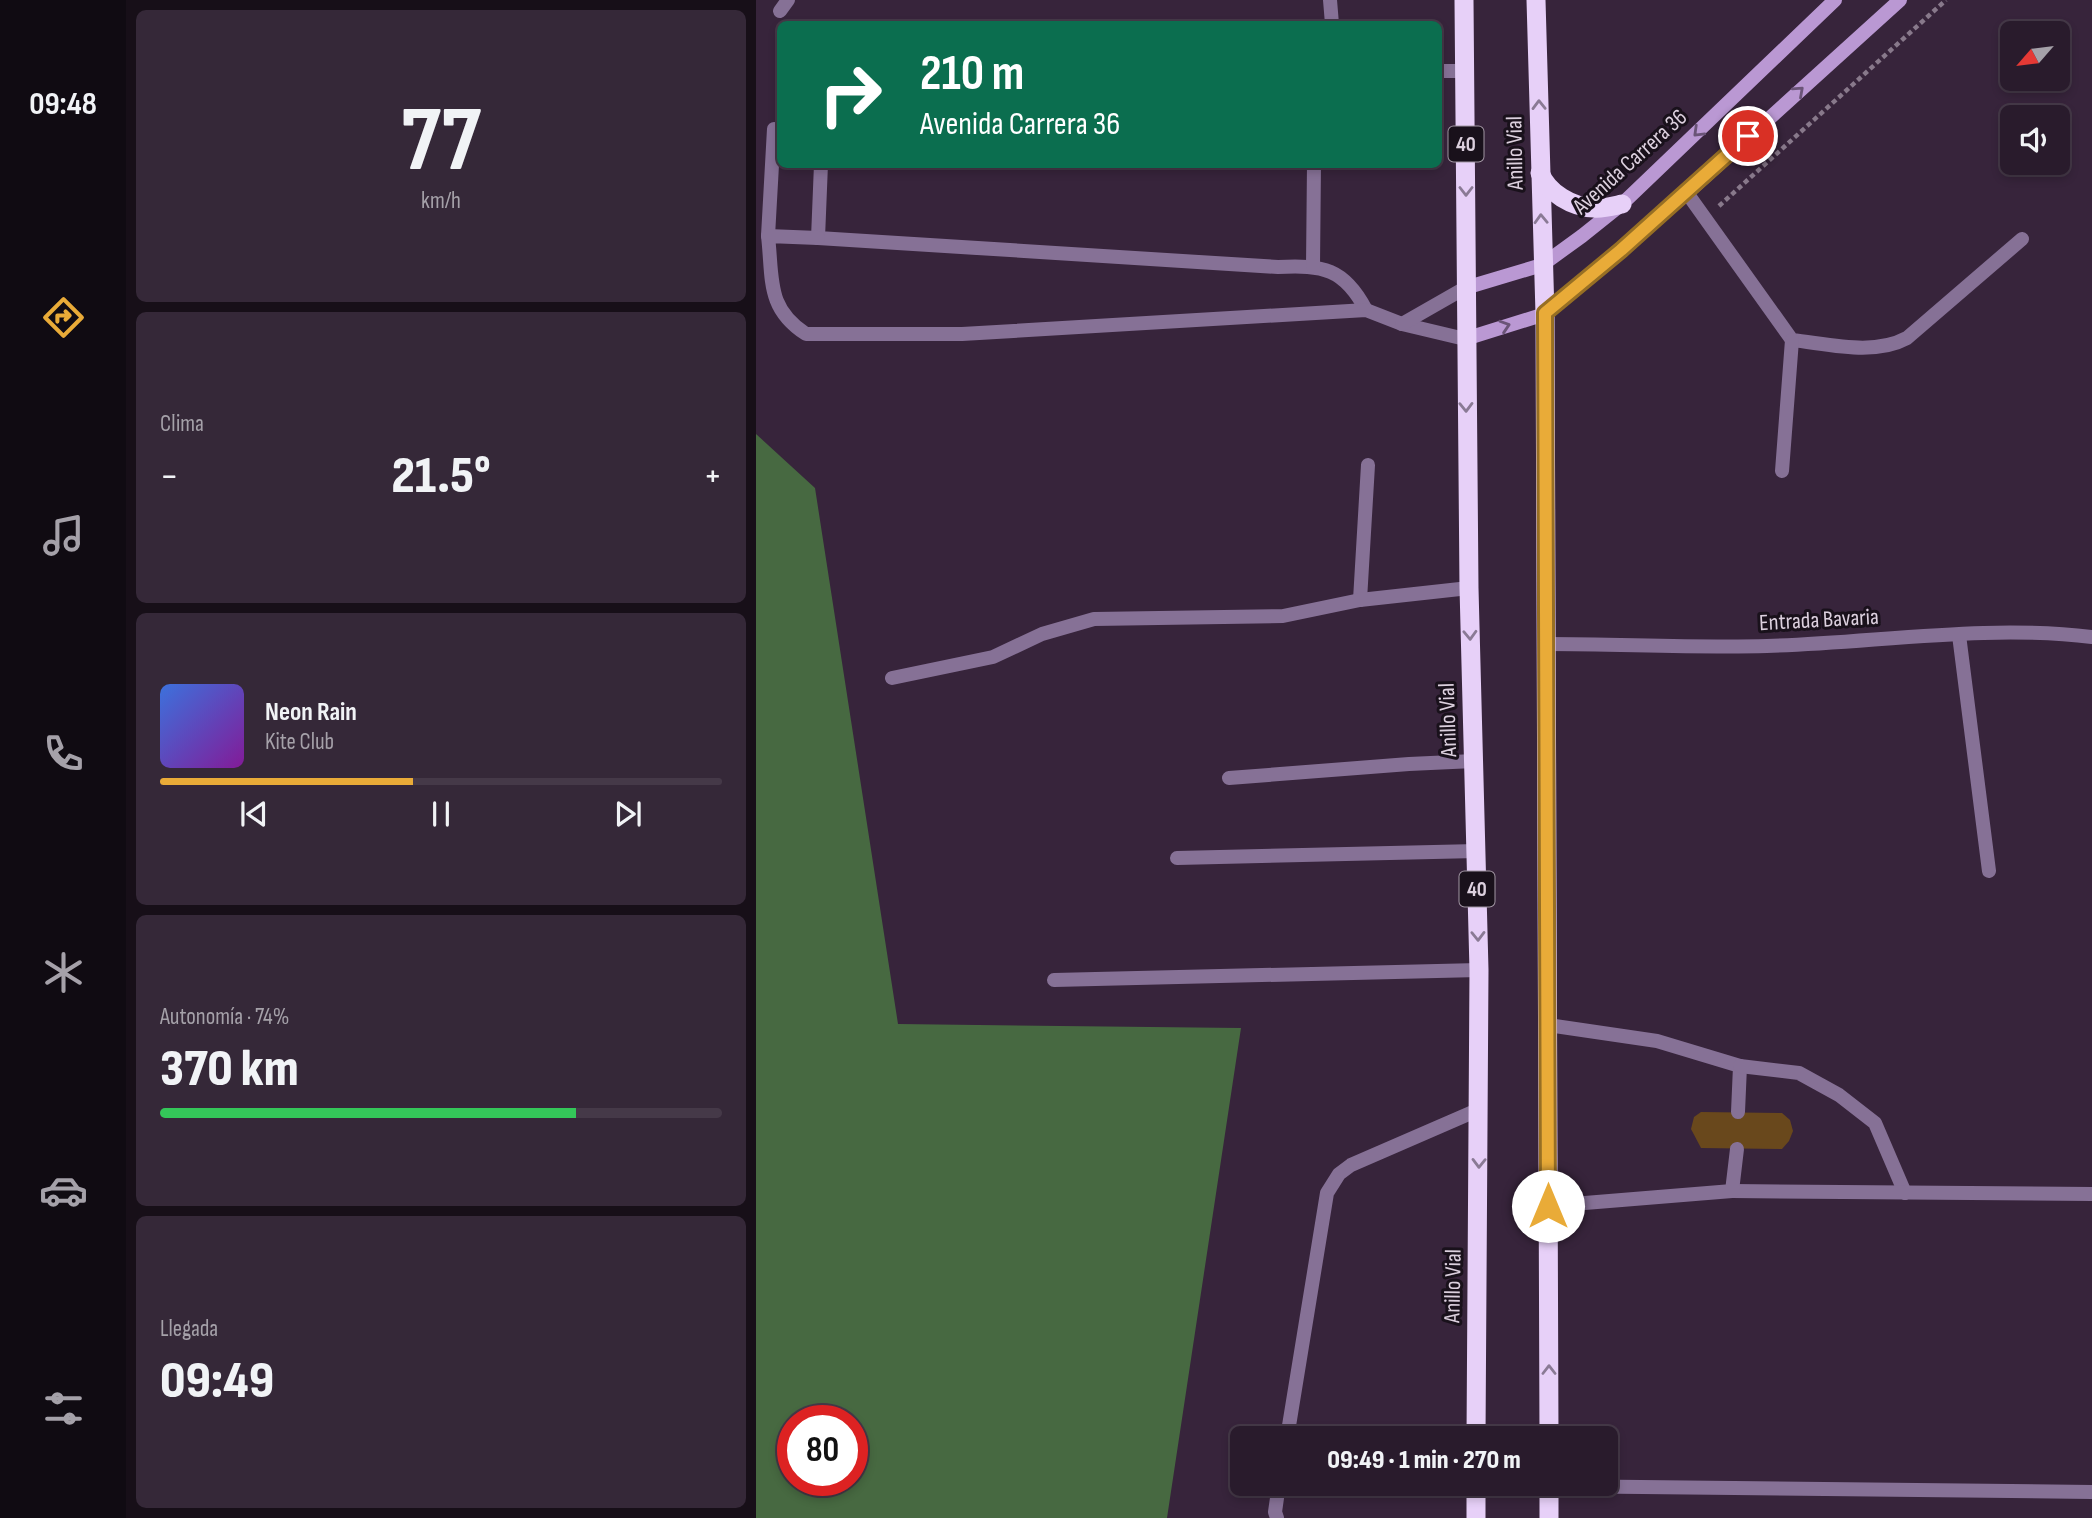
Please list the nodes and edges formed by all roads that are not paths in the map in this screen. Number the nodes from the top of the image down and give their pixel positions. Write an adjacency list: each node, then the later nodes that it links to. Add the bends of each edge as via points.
1 (1330, 0): 6 (lane)
2 (1464, 0): 8 (highway, Anillo Vial / 40)
3 (1536, 0): 12 (highway, Anillo Vial, one-way to 3)
4 (1835, 0): 14 (main road, Avenida Carrera 36, one-way to 14)
5 (1900, 0): 13 (main road, one-way to 5)
6 (1332, 21)
7 (1442, 71): 8 (lane)
8 (1466, 71): 20 (highway, Anillo Vial / 40, one-way to 20)
9 (774, 129): 15 (lane)
10 (821, 168): 16 (lane)
11 (1314, 168): 19 (lane)
12 (1540, 173): 14 (highway, via 1545,185 1567,201 1594,208); 18 (highway, Anillo Vial, one-way to 12)
13 (1687, 193): 22 (main road); 25 (lane)
14 (1622, 204): 18 (main road, Avenida Carrera 36)
15 (768, 236): 16 (lane); 21 (lane, via 775,303 788,323 806,334 962,334)
16 (818, 238): 19 (lane)
17 (2022, 239): 25 (lane, via 1893,346)
18 (1542, 265): 20 (main road); 22 (highway, Anillo Vial)
19 (1313, 266): 21 (lane, via 1341,275)
20 (1465, 288): 23 (lane); 24 (highway, Anillo Vial / 40)
21 (1366, 310): 23 (lane)
22 (1545, 313): 24 (main road, one-way to 22); 32 (highway, Anillo Vial)
23 (1402, 324): 24 (lane)
24 (1465, 339): 28 (highway, Anillo Vial / 40, one-way to 28)
25 (1792, 340): 27 (lane)
26 (1368, 465): 29 (lane)
27 (1782, 471)
28 (1469, 588): 29 (lane); 34 (highway, Anillo Vial / 40, one-way to 34)
29 (1360, 600): 33 (lane, via 1283,616 1094,619 1042,634 993,657)
30 (1959, 635): 31 (lane, Entrada Bavaria); 32 (lane, Entrada Bavaria, via 1765,646); 38 (lane)
31 (2092, 637)
32 (1548, 644): 41 (highway, Anillo Vial)
33 (892, 678)
34 (1474, 761): 35 (lane); 36 (highway, Anillo Vial / 40)
35 (1229, 778)
36 (1477, 851): 37 (lane); 39 (highway, Anillo Vial / 40, one-way to 39)
37 (1177, 858)
38 (1989, 871)
39 (1479, 970): 40 (lane); 43 (highway, Anillo Vial / 40)
40 (1054, 980)
41 (1548, 1025): 42 (lane, via 1657,1041); 49 (highway, Anillo Vial)
42 (1740, 1066): 44 (lane); 47 (lane, via 1799,1073 1857,1109 1875,1123)
43 (1480, 1110): 50 (lane, via 1351,1165 1327,1193); 51 (highway, Anillo Vial / 40, one-way to 51)
44 (1738, 1112)
45 (1737, 1149): 46 (lane)
46 (1732, 1191): 47 (lane); 49 (lane)
47 (1905, 1193): 48 (lane)
48 (2092, 1194)
49 (1548, 1206): 52 (highway, Anillo Vial, one-way to 49)
50 (1289, 1426)
51 (1476, 1426)
52 (1549, 1426)
53 (1618, 1486): 54 (lane)
54 (2092, 1493)
55 (1277, 1496): 58 (lane)
56 (1476, 1496): 59 (highway)
57 (1549, 1496): 60 (highway)
58 (1277, 1518)
59 (1476, 1518)
60 (1549, 1518)

